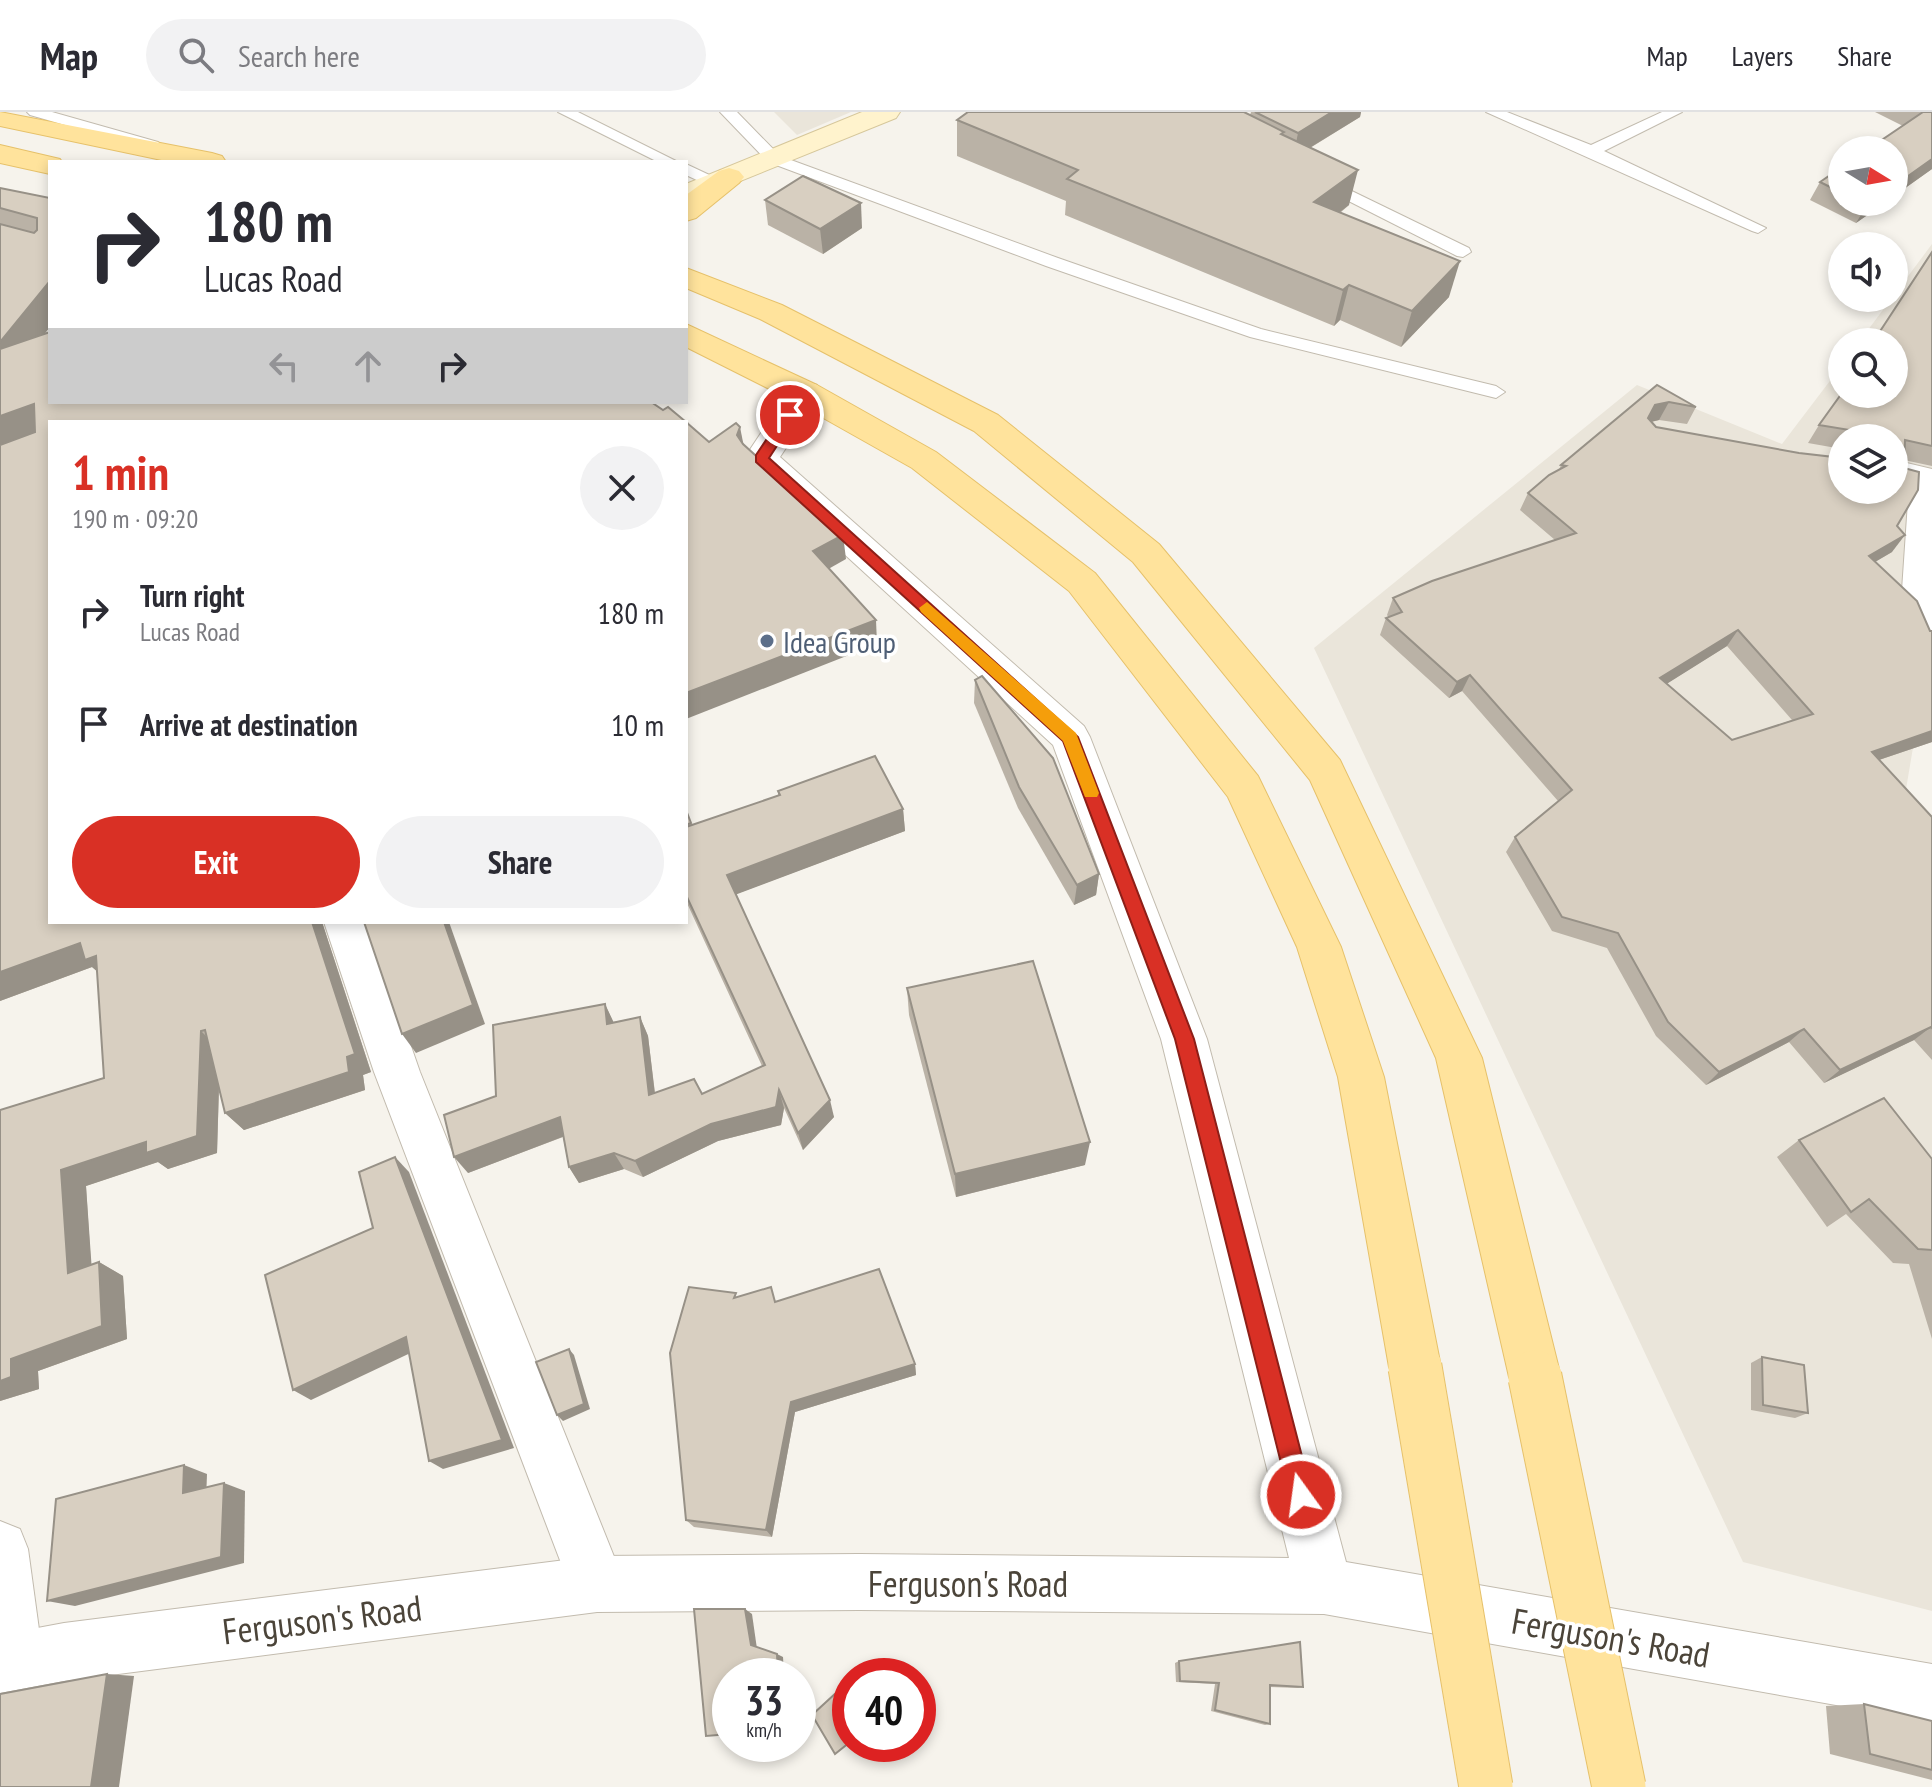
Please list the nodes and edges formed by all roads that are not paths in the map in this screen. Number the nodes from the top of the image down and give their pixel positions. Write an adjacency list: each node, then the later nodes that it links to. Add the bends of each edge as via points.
1 (35, 112): 12 (lane)
2 (566, 112): 13 (lane)
3 (728, 112): 10 (lane)
4 (886, 112): 10 (main road)
5 (1494, 112): 8 (lane)
6 (1674, 112): 8 (lane)
7 (0, 118): 11 (main road)
8 (1591, 151): 20 (lane)
9 (0, 154): 14 (main road)
10 (774, 159): 17 (main road); 24 (lane, via 1256,333)
11 (204, 160)
12 (205, 160)
13 (666, 160)
14 (48, 165)
15 (688, 170): 17 (lane)
16 (1309, 175): 21 (lane)
17 (721, 180): 18 (main road); 19 (main road)
18 (688, 193)
19 (688, 210)
20 (1758, 228)
21 (1463, 252)
22 (688, 277): 35 (main road, bridge, via 771,312 986,423 1146,553 1326,771 1459,1058 1535,1377)
23 (688, 335): 25 (main road)
24 (1496, 392)
25 (805, 393): 31 (street, via 761,459 1070,737 1184,1039); 34 (main road, bridge, via 924,460 1082,582 1244,788 1319,947 1361,1077)
26 (1908, 475): 27 (street, via 1927,485 1920,605)
27 (1932, 636)
28 (347, 924): 30 (street, via 397,1072)
29 (0, 1549): 32 (street)
30 (597, 1584): 31 (street, Ferguson's Road); 32 (street, Ferguson's Road)
31 (1324, 1586): 33 (street, Ferguson's Road)
32 (7, 1662)
33 (1932, 1693)
34 (1486, 1787)
35 (1619, 1787)

